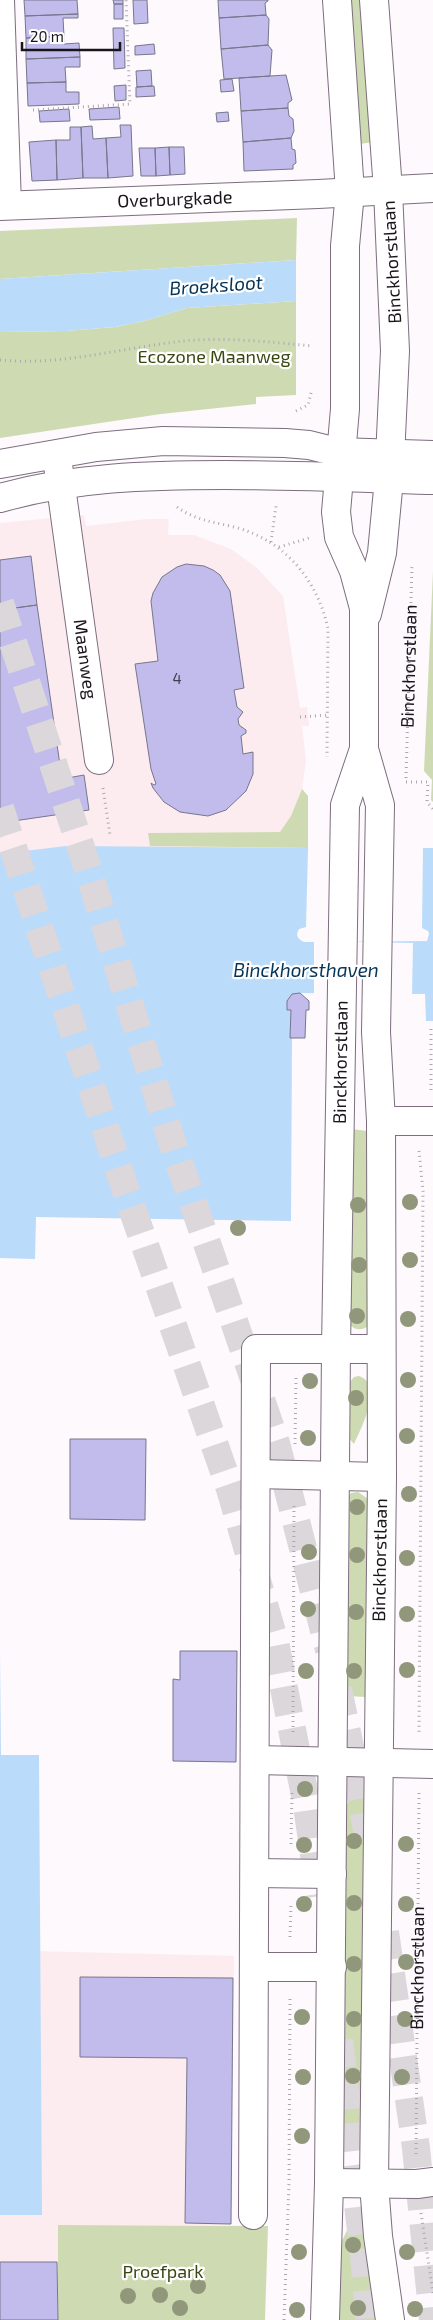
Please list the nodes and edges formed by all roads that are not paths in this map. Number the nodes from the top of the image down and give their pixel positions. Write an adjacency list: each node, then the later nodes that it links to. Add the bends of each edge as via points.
1 (0, 0): 7 (street, via 5,112)
2 (337, 0): 6 (street, Binckhorstlaan)
3 (374, 0): 5 (street, Binckhorstlaan)
4 (433, 188): 5 (street)
5 (388, 190): 6 (street, Binckhorstlaan); 13 (street, Binckhorstlaan, via 395,351)
6 (350, 192): 7 (street, Overburgkade); 12 (street, Binckhorstlaan, via 345,277 345,409)
7 (3, 205)
8 (132, 443): 9 (street); 12 (street, via 310,444); 14 (street)
9 (57, 454): 11 (street); 16 (street, Maanweg)
10 (433, 455): 13 (street)
11 (0, 464)
12 (339, 465): 13 (street); 14 (street); 18 (street, Binckhorstlaan, via 338,530 360,588)
13 (390, 466): 15 (street); 18 (street, Binckhorstlaan, via 382,553)
14 (131, 475): 16 (street)
15 (433, 480)
16 (61, 483): 17 (street); 20 (street, Maanweg)
17 (0, 498)
18 (366, 626): 19 (street, Binckhorstlaan)
19 (364, 749): 21 (street, Binckhorstlaan, via 380,805 377,1052); 23 (street, Binckhorstlaan, via 345,805)
20 (99, 760)
21 (382, 1121): 22 (street); 24 (street, Binckhorstlaan)
22 (424, 1121)
23 (336, 1348): 24 (street); 25 (street, via 256,1349); 26 (street, Binckhorstlaan)
24 (381, 1349): 27 (street, Binckhorstlaan)
25 (256, 1474): 26 (street, Binckhorstlaan); 28 (street)
26 (336, 1476): 27 (street, Binckhorstlaan); 29 (street, Binckhorstlaan)
27 (382, 1477): 30 (street, Binckhorstlaan)
28 (256, 1760): 29 (street); 32 (street)
29 (334, 1762): 30 (street); 33 (street, Binckhorstlaan)
30 (378, 1763): 31 (street); 38 (street, Binckhorstlaan)
31 (426, 1764)
32 (255, 1873): 33 (street); 34 (street)
33 (332, 1874): 35 (street, Binckhorstlaan)
34 (255, 1966): 35 (street); 39 (street)
35 (332, 1967): 36 (street, Binckhorstlaan)
36 (329, 2183): 38 (street); 40 (street, Binckhorstlaan)
37 (425, 2183): 38 (street)
38 (374, 2184): 41 (street, Binckhorstlaan)
39 (253, 2215)
40 (325, 2320)
41 (390, 2320)

